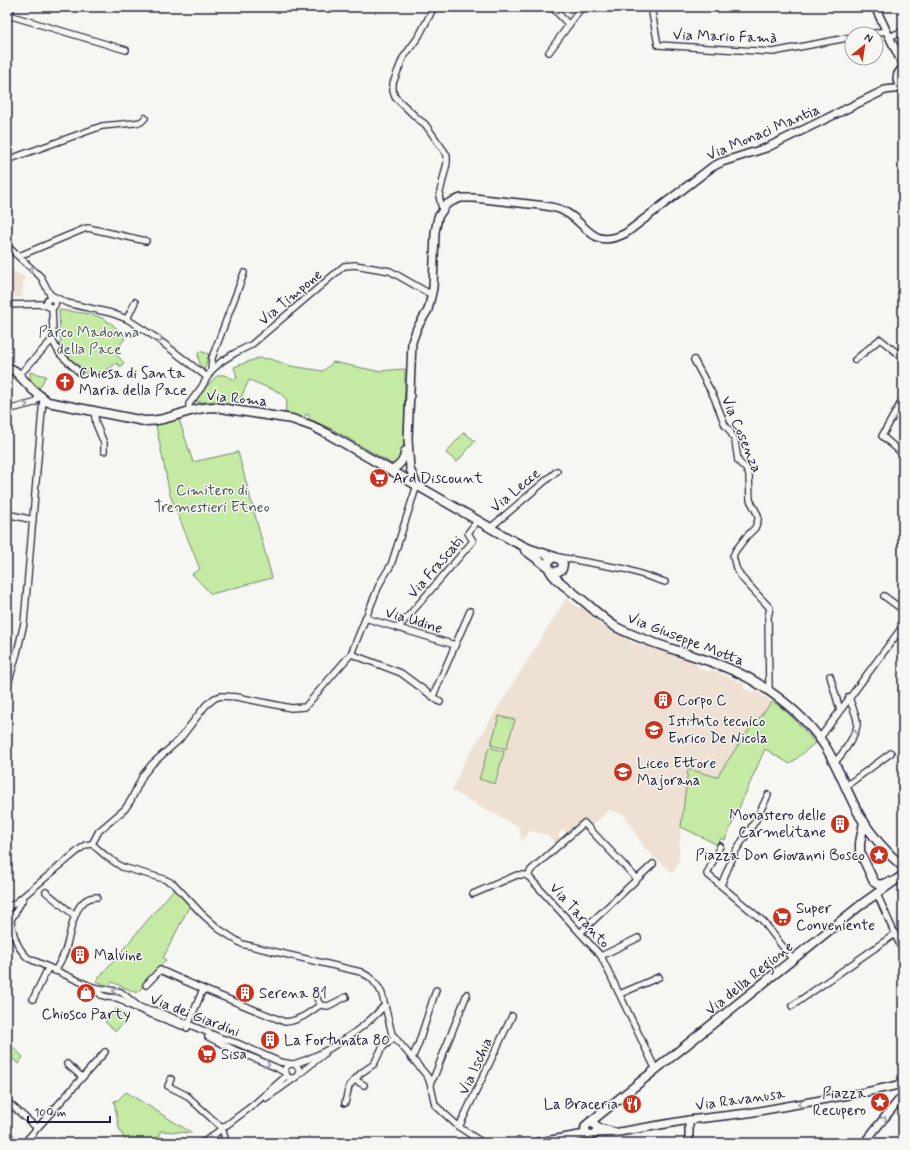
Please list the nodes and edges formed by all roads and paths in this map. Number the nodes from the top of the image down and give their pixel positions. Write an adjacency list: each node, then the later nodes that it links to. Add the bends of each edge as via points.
1 (434, 7): 20 (street, via 419,36 403,58 393,83 393,91 418,120 425,124 447,155 439,196)
2 (552, 7): 7 (street)
3 (582, 7): 7 (street)
4 (651, 7): 11 (street, Via Mario Famà, via 658,45 773,52)
5 (875, 7): 10 (street)
6 (8, 13): 12 (street)
7 (569, 25): 13 (street)
8 (903, 30): 10 (street)
9 (884, 34): 10 (street)
10 (888, 34): 14 (street)
11 (844, 39)
12 (126, 50)
13 (549, 52)
14 (901, 61): 15 (street)
15 (900, 72): 16 (street, via 898,84); 17 (street, Via Monaci Mantia)
16 (902, 88): 17 (street, Via Monaci Mantia)
17 (886, 90): 20 (street, Via Monaci Mantia, via 766,148 712,167 616,238 595,236 564,211 548,207 461,198)
18 (145, 118): 19 (street, via 141,122 102,126)
19 (7, 160)
20 (442, 209): 25 (street, via 435,232)
21 (146, 241): 23 (street, via 88,228)
22 (7, 246): 23 (street)
23 (19, 256): 26 (street, one-way to 23, via 41,277)
24 (244, 273): 37 (street, via 212,358)
25 (432, 295): 37 (street, Via Timpone, via 390,271 355,265 344,266 251,345 235,352); 46 (street, via 428,310 412,342)
26 (53, 298): 28 (street); 30 (street, via 48,301)
27 (135, 302): 31 (street)
28 (67, 303): 30 (street); 31 (street)
29 (7, 305): 30 (street)
30 (51, 306): 32 (street)
31 (127, 319): 40 (street, one-way to 40)
32 (52, 340): 38 (street, via 60,354); 39 (street)
33 (903, 358): 35 (street, via 880,339)
34 (694, 360): 76 (street, Via Cosenza, via 730,431 738,461 749,475 750,500 758,520 755,528 733,556 742,578 770,608)
35 (855, 360)
36 (7, 367): 39 (main road)
37 (211, 371): 40 (street, Via Timpone)
38 (79, 372)
39 (20, 374): 41 (main road)
40 (207, 376): 45 (street, Via Timpone, via 189,404)
41 (41, 397): 43 (street, one-way to 41, via 34,403); 44 (main road, Via Roma, via 55,404); 56 (street)
42 (903, 399): 48 (street, via 882,436)
43 (7, 410)
44 (94, 411): 45 (main road, Via Roma, via 152,421 168,419); 47 (street, via 96,424 105,445)
45 (189, 411): 51 (main road, Via Roma, via 203,407 214,408 301,422)
46 (408, 439): 49 (street); 50 (street)
47 (104, 451)
48 (903, 454)
49 (404, 458): 51 (street, via 399,466); 53 (street)
50 (410, 469): 53 (street); 54 (street)
51 (392, 470): 53 (main road, Via Roma)
52 (557, 471): 58 (street, Via Lecce)
53 (403, 476): 54 (main road, Via Roma)
54 (417, 485): 57 (main road); 69 (street, via 391,565)
55 (7, 514): 56 (street)
56 (33, 520): 75 (street, via 24,622)
57 (478, 520): 58 (main road); 71 (street, Via Frascati, via 468,534 473,541)
58 (490, 528): 59 (main road)
59 (515, 542): 60 (main road); 63 (main road)
60 (556, 557): 61 (street); 62 (main road, via 562,561); 63 (main road, via 550,560)
61 (583, 561): 62 (street, via 566,564); 64 (street, via 625,569)
62 (562, 568): 63 (main road, via 557,572); 65 (main road, via 564,579)
63 (549, 569): 65 (main road, via 566,587)
64 (665, 582)
65 (579, 596): 76 (main road, Via Giuseppe Motta, via 605,620 616,626 642,638 716,663)
66 (884, 596): 67 (street)
67 (903, 610)
68 (470, 611): 72 (street)
69 (365, 618): 71 (street, Via Udine); 73 (street)
70 (903, 626): 78 (street)
71 (398, 628): 72 (street, Via Udine)
72 (455, 645): 77 (street)
73 (351, 654): 77 (street, via 401,674); 88 (street, via 303,708 291,708 237,696 220,696 209,702 179,740 144,775 125,809 99,831)
74 (830, 676): 80 (street)
75 (7, 688)
76 (769, 691): 81 (main road, Via Giuseppe Motta)
77 (433, 696): 79 (street)
78 (849, 697): 80 (street); 83 (street, one-way to 78, via 842,755 857,730 857,721)
79 (440, 702)
80 (840, 710): 81 (street)
81 (819, 738): 83 (main road, Via Giuseppe Motta)
82 (891, 753): 84 (street)
83 (834, 762): 84 (main road, Via Giuseppe Motta)
84 (846, 786): 86 (main road, Via Giuseppe Motta)
85 (768, 795): 98 (street, via 756,820 735,852)
86 (864, 822): 87 (main road, Via Giuseppe Motta); 90 (main road)
87 (876, 840): 90 (main road, via 863,841); 91 (main road, Via Giuseppe Motta)
88 (92, 844): 100 (street, via 84,845); 126 (street, via 122,866 174,884 214,925 236,942 366,974 378,988)
89 (720, 846): 98 (street, via 707,874)
90 (860, 852): 97 (main road)
91 (895, 860): 93 (main road, Via Giuseppe Motta); 96 (main road, via 897,871)
92 (653, 864): 95 (street)
93 (903, 867)
94 (529, 877): 95 (street, via 531,870 584,823); 101 (street, via 510,877); 108 (street, Via Taranto)
95 (637, 879): 108 (street)
96 (893, 881): 97 (main road, via 879,885); 102 (main road, Via della Regione)
97 (874, 882): 104 (main road, via 875,890)
98 (721, 885): 113 (street, via 763,921)
99 (46, 892): 106 (street)
100 (26, 894): 105 (street, via 14,904); 107 (street)
101 (473, 894)
102 (877, 894): 104 (main road, Via della Regione); 109 (street)
103 (97, 897): 106 (street, via 82,903)
104 (862, 904): 113 (main road, Via della Regione)
105 (7, 906): 107 (street, Via dei Giardini)
106 (74, 915): 115 (street, via 66,950)
107 (11, 920): 114 (street, Via dei Giardini, via 15,939 22,953)
108 (580, 933): 112 (street, Via Taranto)
109 (895, 934): 111 (street); 127 (street)
110 (638, 938): 112 (street)
111 (903, 952)
112 (601, 956): 121 (street, Via Taranto)
113 (793, 960): 136 (main road, Via della Regione)
114 (48, 968): 115 (street, Via dei Giardini); 124 (street)
115 (55, 971): 129 (street, Via dei Giardini, via 92,987 101,995 158,1011)
116 (659, 977): 121 (street)
117 (146, 985): 118 (street, via 160,970)
118 (203, 989): 125 (street, via 285,1022 293,1022); 129 (street)
119 (436, 990): 133 (street)
120 (467, 994): 142 (street)
121 (620, 994): 136 (street, Via Taranto)
122 (316, 996): 125 (street)
123 (346, 998): 125 (street, via 328,1006)
124 (33, 999)
125 (320, 1005)
126 (385, 1005): 130 (street, via 390,1028); 131 (street, via 370,1020)
127 (792, 1006)
128 (512, 1016): 150 (street, Via Ischia)
129 (188, 1027): 135 (street, Via dei Giardini, via 237,1043 280,1062); 137 (street, Via dei Giardini, one-way to 137)
130 (395, 1037): 133 (street); 141 (street, via 382,1048 374,1064)
131 (332, 1047): 135 (street, via 305,1061); 138 (street)
132 (104, 1052): 139 (street)
133 (412, 1058): 142 (street)
134 (67, 1064): 139 (street)
135 (293, 1064): 137 (street, via 286,1067); 138 (street, via 299,1069)
136 (656, 1070): 153 (main road, Via della Regione, via 614,1105)
137 (286, 1073): 138 (street, via 291,1077); 148 (street, via 284,1078)
138 (297, 1076): 148 (street)
139 (82, 1077): 151 (street)
140 (171, 1079): 152 (street, via 168,1086 186,1095)
141 (355, 1080): 144 (street); 147 (street, via 349,1086)
142 (430, 1082): 150 (street, via 435,1105)
143 (903, 1084): 149 (street, Via Ravanusa, one-way to 149, via 748,1113)
144 (364, 1085)
145 (903, 1095): 160 (street, one-way to 145)
146 (9, 1103): 151 (street)
147 (345, 1103)
148 (252, 1106): 152 (street)
149 (689, 1120): 153 (street, Via Ravanusa, via 619,1132); 159 (street)
150 (459, 1127): 157 (street)
151 (38, 1128): 154 (street)
152 (222, 1128): 155 (street); 156 (street, via 225,1138)
153 (592, 1128): 158 (main road)
154 (24, 1143)
155 (200, 1143)
156 (218, 1143)
157 (483, 1143)
158 (538, 1143)
159 (689, 1143)
160 (864, 1143)

